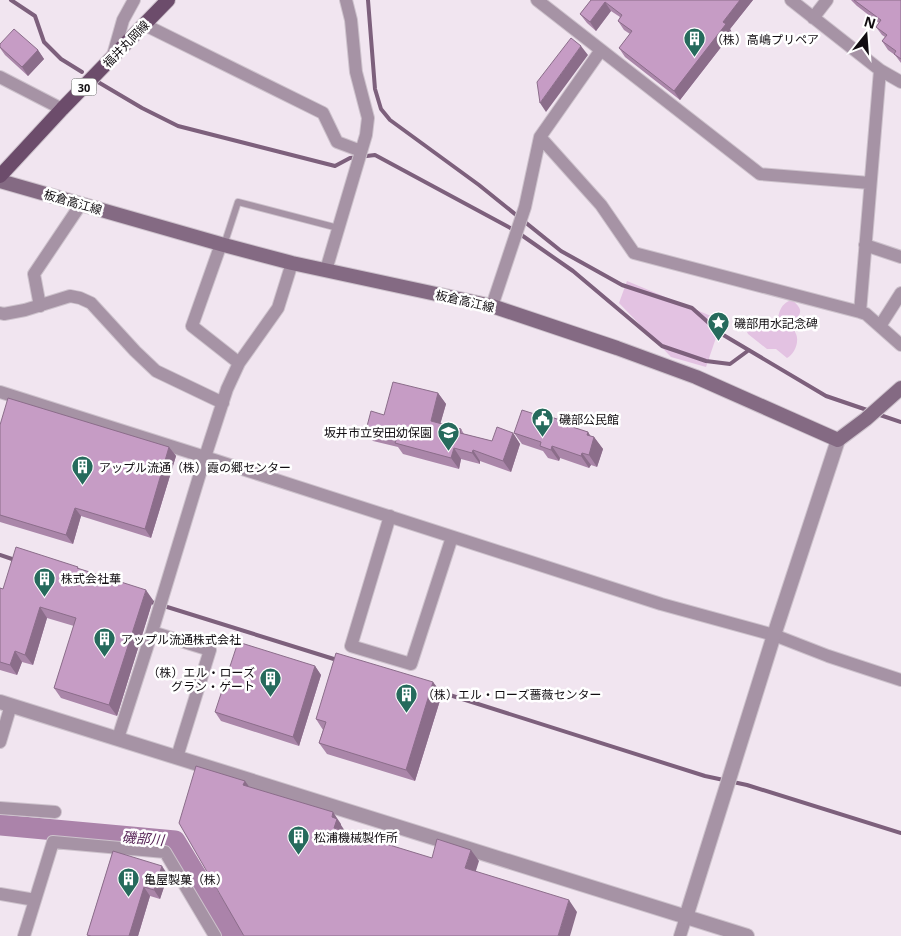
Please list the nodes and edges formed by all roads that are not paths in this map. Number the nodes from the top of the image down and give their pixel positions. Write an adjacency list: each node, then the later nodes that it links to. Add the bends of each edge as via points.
1 (134, 0): 10 (street, via 123,20)
2 (168, 0): 8 (main road, 福井丸岡線 / 30)
3 (346, 0): 16 (street, via 356,72 368,118)
4 (791, 0): 7 (street)
5 (827, 0): 7 (street)
6 (540, 1): 9 (street)
7 (813, 18): 11 (street)
8 (145, 25): 10 (main road, 福井丸岡線 / 30); 16 (street, via 323,112 337,142)
9 (601, 50): 15 (street); 19 (street, via 760,174)
10 (112, 59): 14 (main road, 福井丸岡線 / 30)
11 (880, 70): 13 (street); 19 (street)
12 (0, 78): 14 (street)
13 (901, 82)
14 (62, 109): 17 (main road, 福井丸岡線 / 30)
15 (540, 137): 29 (street, via 525,207); 30 (street, via 601,205 634,253)
16 (361, 151): 21 (street)
17 (0, 176)
18 (0, 180): 20 (main road, 板倉高江線)
19 (870, 183): 23 (street)
20 (81, 204): 22 (main road, 板倉高江線); 28 (street, via 34,274)
21 (338, 228): 22 (lane, via 238,202); 26 (street)
22 (223, 245): 25 (main road, 板倉高江線); 34 (street, via 192,326)
23 (865, 245): 24 (street); 30 (street)
24 (901, 257)
25 (292, 264): 26 (main road, 板倉高江線); 34 (street, via 278,308)
26 (326, 270): 29 (main road, 板倉高江線)
27 (901, 293): 32 (street)
28 (40, 306): 31 (street); 37 (street, via 70,296 91,303 156,371)
29 (492, 306): 38 (main road, 板倉高江線, via 696,377)
30 (860, 312): 32 (street)
31 (0, 313)
32 (880, 326): 33 (street)
33 (901, 345)
34 (239, 363): 37 (street)
35 (0, 392): 39 (street)
36 (896, 392): 38 (main road)
37 (223, 403): 39 (street)
38 (838, 440): 43 (street)
39 (205, 457): 40 (street); 42 (street)
40 (390, 516): 41 (street); 41 (street, via 351,646 411,664)
41 (452, 537): 43 (street, via 661,604)
42 (152, 632): 46 (street); 48 (street, via 210,650)
43 (774, 635): 44 (street); 53 (street)
44 (901, 680)
45 (6, 703): 46 (street); 47 (street)
46 (118, 738): 48 (street)
47 (0, 742)
48 (177, 756): 53 (street)
49 (0, 808): 50 (street)
50 (55, 812)
51 (0, 894): 52 (street)
52 (35, 900): 54 (street); 55 (street, via 53,842 165,852)
53 (686, 917): 56 (street); 57 (street)
54 (24, 936)
55 (215, 936)
56 (680, 936)
57 (747, 936)

